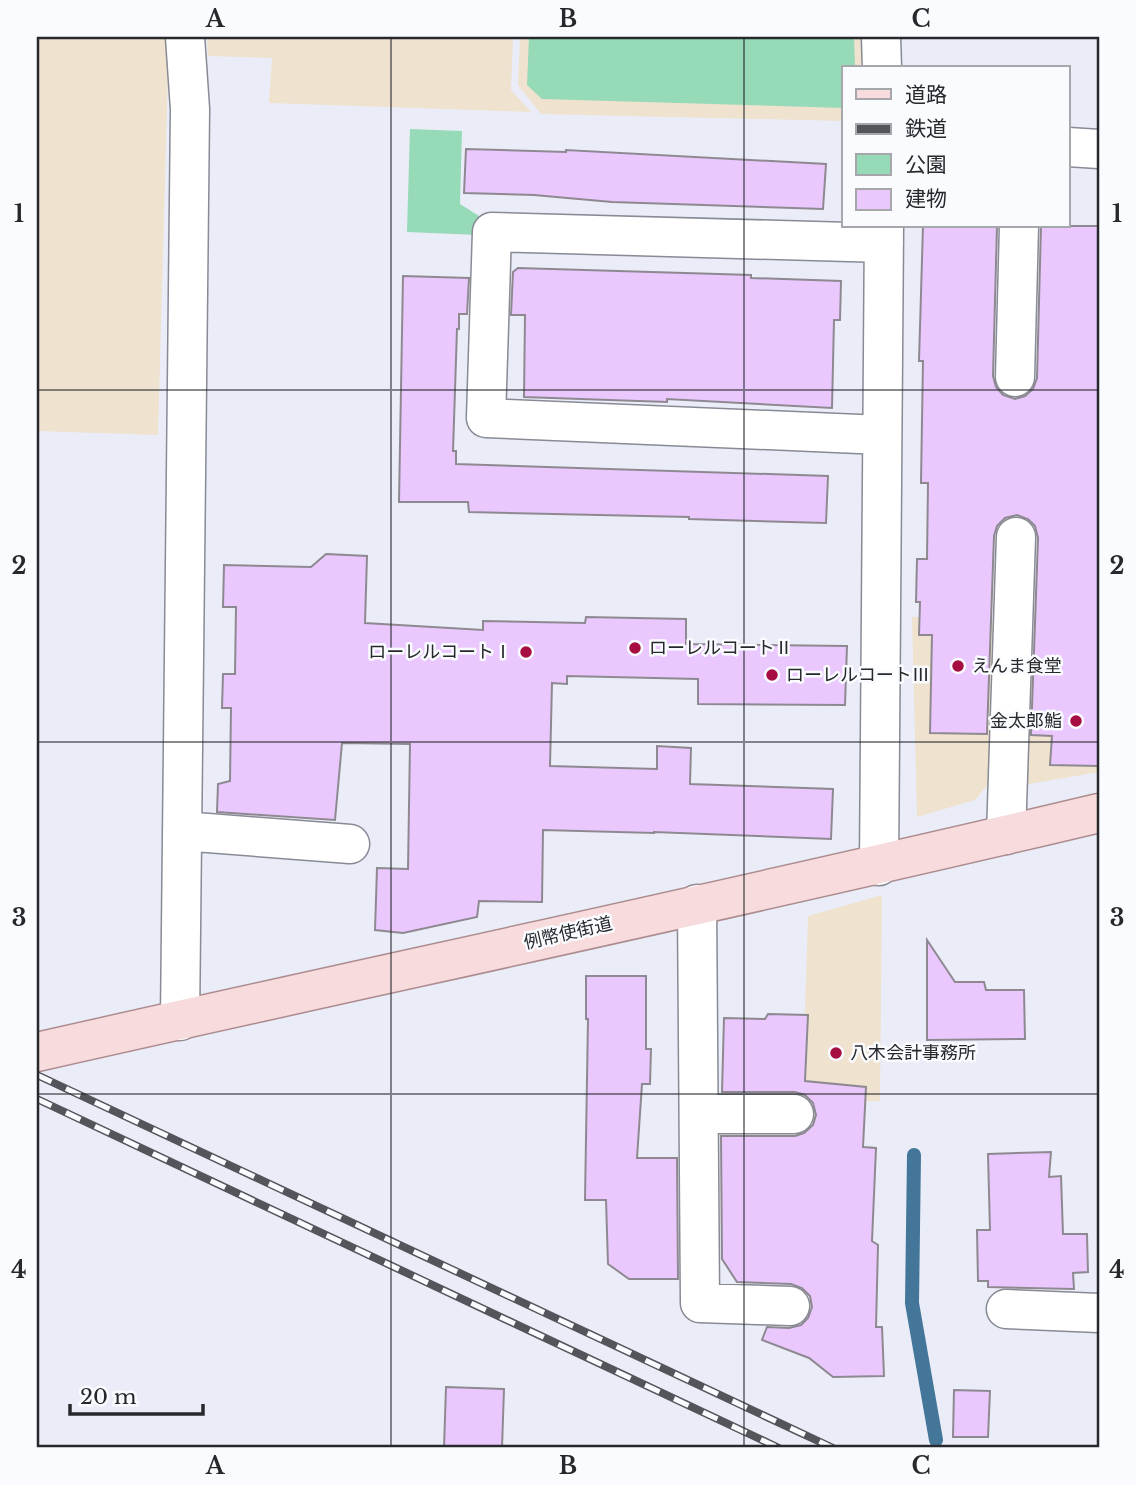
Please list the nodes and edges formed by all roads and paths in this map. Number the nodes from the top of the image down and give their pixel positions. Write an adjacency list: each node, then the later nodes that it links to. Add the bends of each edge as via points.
1 (184, 37): 12 (street, via 190,109)
2 (881, 37): 3 (street)
3 (882, 66)
4 (1070, 147): 5 (street)
5 (1099, 149)
6 (1019, 228): 8 (street)
7 (884, 234): 9 (street); 9 (street, via 492,232 486,418)
8 (1015, 376)
9 (883, 435): 15 (street)
10 (1016, 537): 13 (street)
11 (1099, 813): 13 (main road, 例幣使街道)
12 (182, 831): 14 (street); 17 (street)
13 (1006, 835): 15 (main road, 例幣使街道)
14 (350, 844)
15 (878, 866): 16 (main road, 例幣使街道)
16 (697, 904): 17 (main road, 例幣使街道); 19 (street)
17 (180, 1021): 18 (main road, 例幣使街道)
18 (37, 1052)
19 (699, 1114): 20 (street); 21 (street, via 700,1303)
20 (794, 1114)
21 (790, 1306)
22 (1006, 1309): 23 (street)
23 (1099, 1314)

